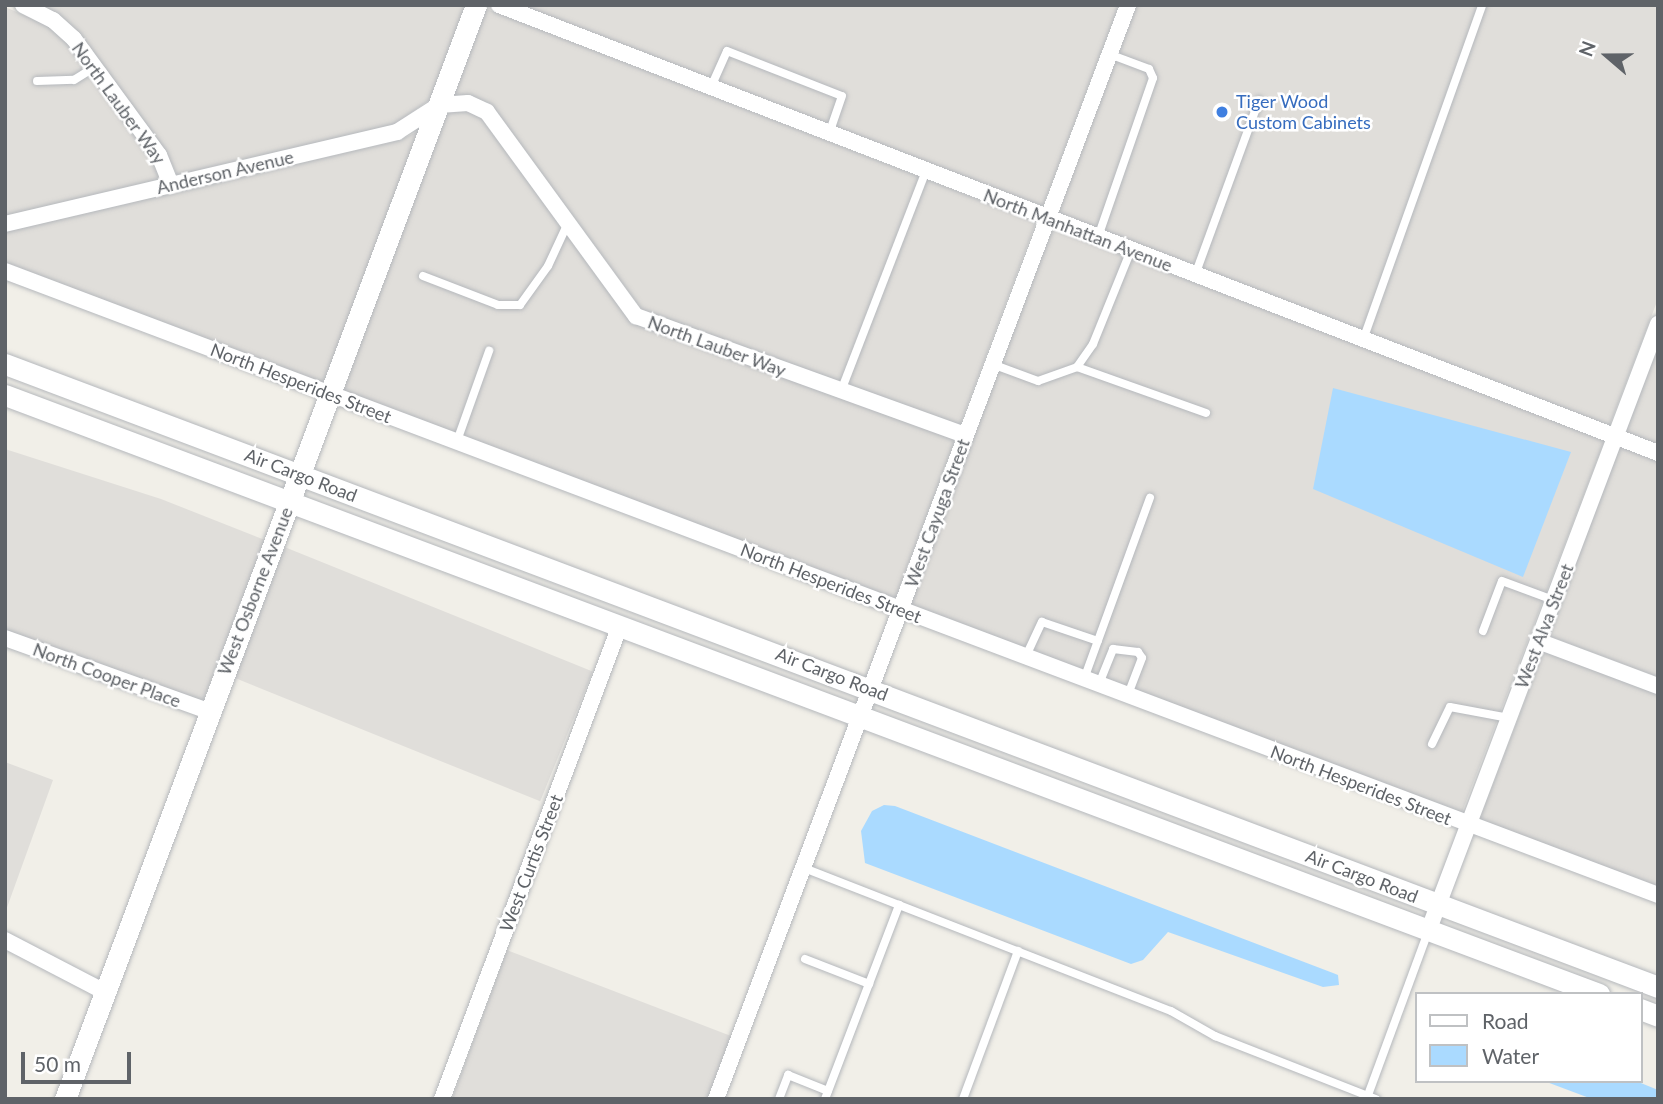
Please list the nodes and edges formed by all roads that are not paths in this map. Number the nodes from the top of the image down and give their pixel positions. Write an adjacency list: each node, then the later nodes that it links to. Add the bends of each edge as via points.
1 (23, 5): 7 (street, North Lauber Way, via 61,26)
2 (476, 5): 11 (street, West Osborne Avenue)
3 (499, 5): 9 (street, North Manhattan Avenue)
4 (1128, 5): 6 (street, West Cayuga Street)
5 (1482, 5): 24 (lane)
6 (1109, 54): 15 (street, West Cayuga Street); 18 (lane, via 1149,69 1153,78)
7 (95, 67): 8 (lane, via 74,80); 14 (street, North Lauber Way, via 159,155)
8 (37, 81)
9 (711, 88): 12 (street, North Manhattan Avenue); 12 (lane, via 727,51 740,55 842,96)
10 (1259, 100): 21 (lane)
11 (439, 106): 14 (street, Anderson Avenue, via 397,132); 16 (street, North Lauber Way, via 468,103 487,113); 31 (street, West Osborne Avenue)
12 (828, 133): 13 (street, North Manhattan Avenue)
13 (926, 172): 15 (street, North Manhattan Avenue); 29 (lane)
14 (171, 185): 17 (street, Anderson Avenue)
15 (1047, 218): 18 (street, North Manhattan Avenue); 27 (street, West Cayuga Street)
16 (568, 223): 22 (lane, via 548,265 520,305 498,305); 29 (street, North Lauber Way, via 636,316)
17 (5, 224)
18 (1098, 238): 19 (street, North Manhattan Avenue)
19 (1131, 250): 21 (street, North Manhattan Avenue); 28 (lane, via 1093,344)
20 (5, 271): 31 (street, North Hesperides Street)
21 (1195, 275): 24 (street, North Manhattan Avenue)
22 (423, 276)
23 (1658, 324): 34 (street, West Alva Street)
24 (1363, 340): 34 (street, North Manhattan Avenue)
25 (489, 351): 35 (lane)
26 (5, 364): 37 (street, Air Cargo Road)
27 (992, 364): 28 (lane, via 1038,381); 33 (street, West Cayuga Street)
28 (1077, 367): 32 (lane)
29 (841, 391): 33 (street, North Lauber Way)
30 (5, 395): 39 (street, Air Cargo Road)
31 (330, 395): 35 (street, North Hesperides Street); 37 (street, West Osborne Avenue)
32 (1206, 413)
33 (965, 435): 41 (street, West Cayuga Street)
34 (1615, 437): 36 (street, North Manhattan Avenue); 40 (street, West Alva Street)
35 (457, 441): 41 (street, North Hesperides Street)
36 (1658, 453)
37 (300, 474): 39 (street, West Osborne Avenue); 50 (street, Air Cargo Road)
38 (1150, 498): 46 (lane)
39 (289, 502): 42 (street, Air Cargo Road); 52 (street, West Osborne Avenue)
40 (1554, 600): 43 (lane, via 1502,581); 45 (street, West Alva Street)
41 (901, 609): 47 (street, North Hesperides Street); 50 (street, West Cayuga Street)
42 (619, 628): 53 (street, Air Cargo Road); 72 (street, West Curtis Street)
43 (1483, 631)
44 (5, 638): 52 (street, North Cooper Place)
45 (1538, 640): 49 (street); 54 (street, West Alva Street)
46 (1098, 641): 47 (lane, via 1042,622); 48 (lane)
47 (1026, 656): 48 (street, North Hesperides Street)
48 (1091, 682): 51 (street, North Hesperides Street); 51 (lane, via 1113,649 1123,647 1142,658)
49 (1658, 686)
50 (871, 689): 53 (street, West Cayuga Street); 60 (street, Air Cargo Road)
51 (1128, 695): 56 (street, North Hesperides Street)
52 (209, 712): 67 (street, West Osborne Avenue)
53 (860, 718): 57 (street, West Cayuga Street); 61 (street, Air Cargo Road)
54 (1509, 718): 55 (lane, via 1450,707); 56 (street, West Alva Street)
55 (1432, 744)
56 (1469, 825): 58 (street, North Hesperides Street); 60 (street, West Alva Street)
57 (804, 868): 59 (lane); 73 (street, West Cayuga Street)
58 (1658, 895)
59 (899, 905): 63 (lane); 65 (lane)
60 (1439, 905): 61 (street, West Alva Street); 66 (street, Air Cargo Road)
61 (1429, 929): 68 (street, Air Cargo Road); 70 (lane)
62 (5, 940): 67 (street)
63 (1018, 951): 70 (lane, via 1171,1010 1215,1036); 75 (lane)
64 (805, 960): 65 (lane)
65 (869, 984): 69 (lane)
66 (1658, 987)
67 (105, 992): 71 (street, West Osborne Avenue)
68 (1595, 992)
69 (827, 1095): 74 (lane, via 788,1075)
70 (1372, 1097)
71 (65, 1099)
72 (442, 1099)
73 (716, 1099)
74 (779, 1099)
75 (963, 1099)

